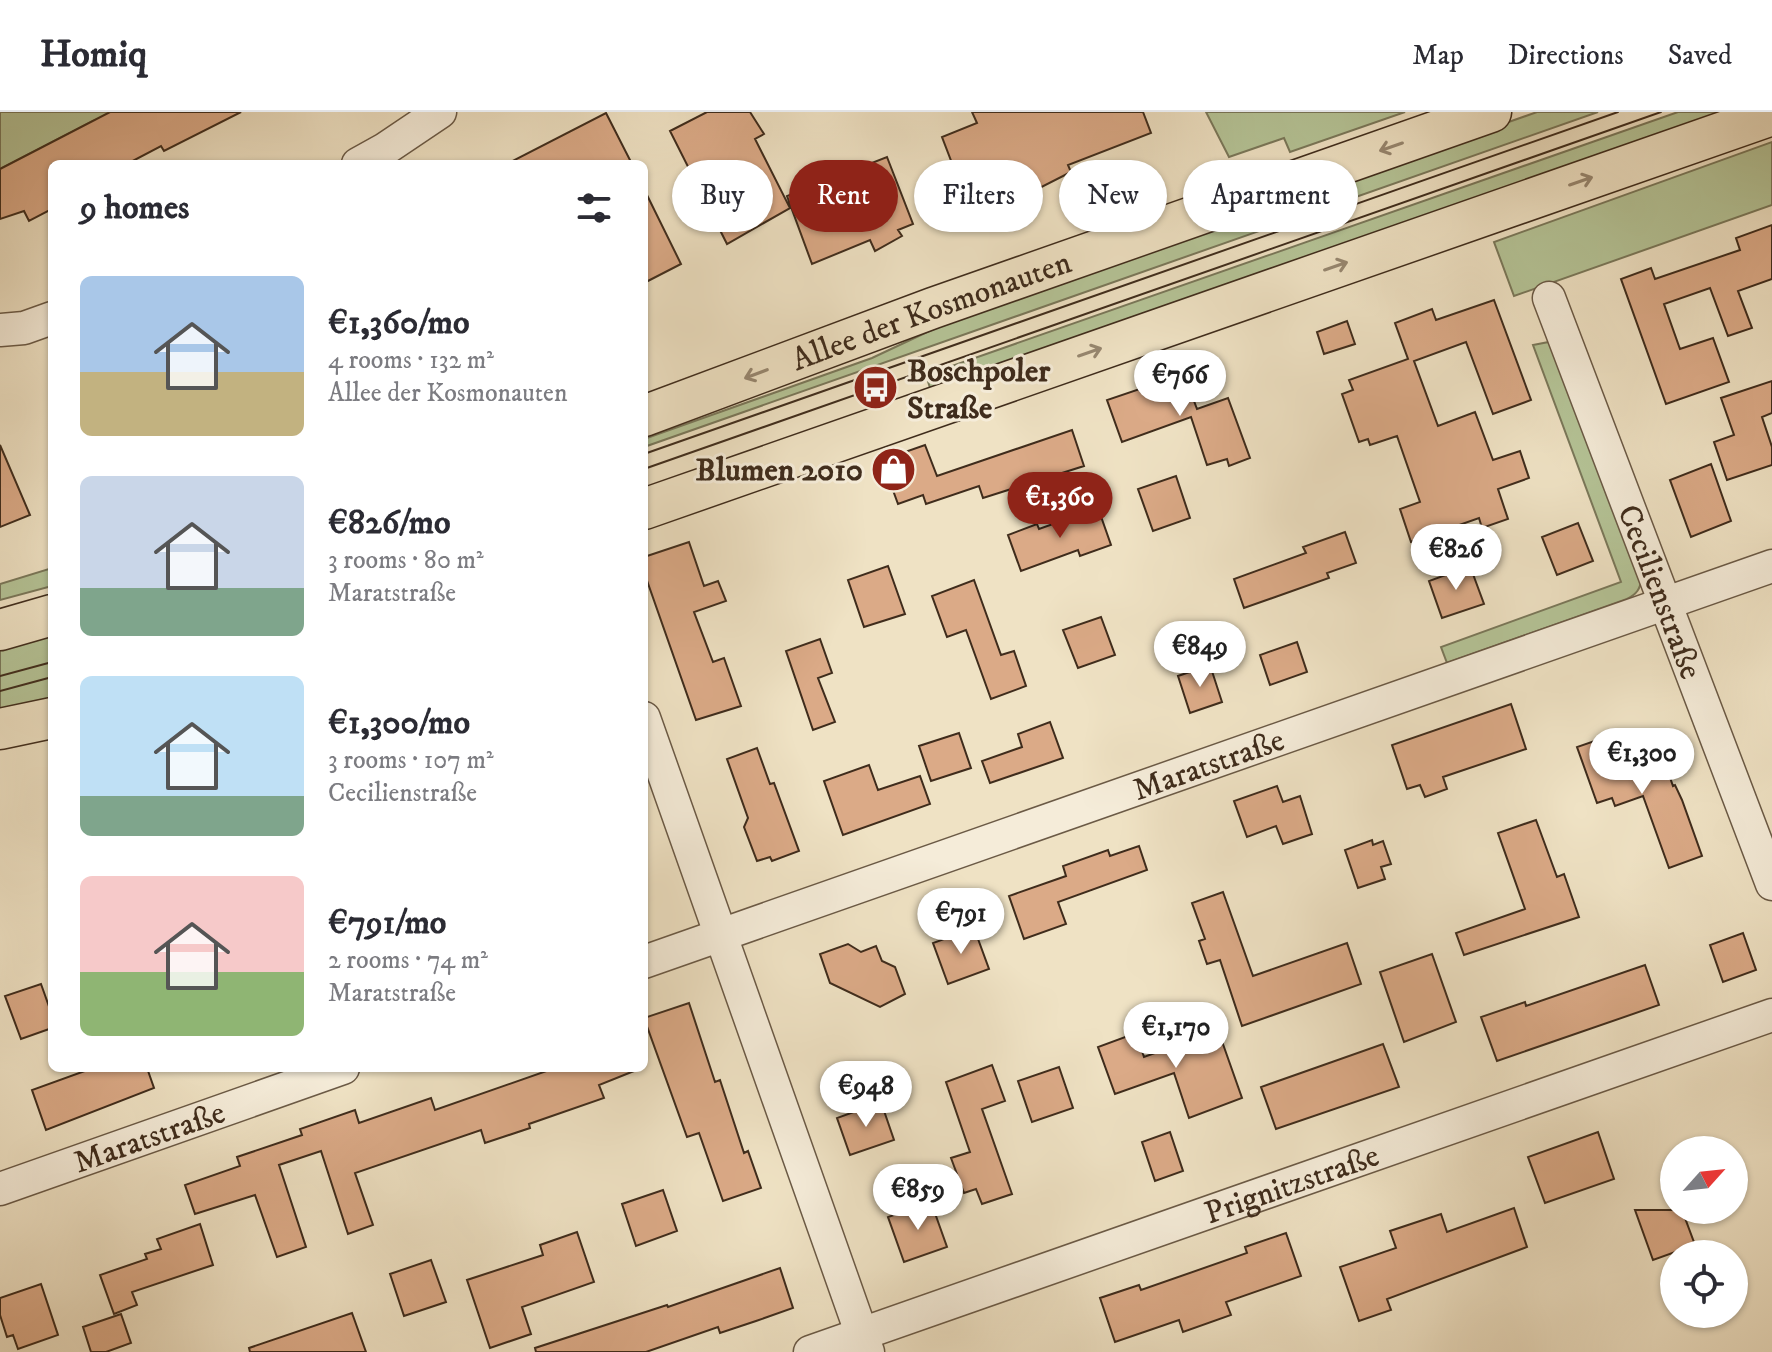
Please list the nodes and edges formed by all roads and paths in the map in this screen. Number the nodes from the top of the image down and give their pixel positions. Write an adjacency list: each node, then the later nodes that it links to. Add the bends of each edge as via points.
1 (440, 112): 4 (street)
2 (1491, 112): 8 (main road, Allee der Kosmonauten, one-way to 8)
3 (1772, 115): 9 (main road, one-way to 3)
4 (373, 160)
5 (1549, 298): 11 (street, Cecilienstraße)
6 (48, 319): 7 (street)
7 (0, 330)
8 (648, 415)
9 (648, 508)
10 (1772, 566): 11 (street, Maratstraße)
11 (1665, 602): 17 (street, Cecilienstraße); 18 (street, Maratstraße)
12 (48, 616): 13 (main road)
13 (0, 630)
14 (48, 719): 15 (main road)
15 (0, 729)
16 (648, 729): 18 (street)
17 (1772, 884)
18 (721, 935): 19 (street, Maratstraße); 23 (street)
19 (648, 961)
20 (1772, 1015): 23 (street, Prignitzstraße)
21 (332, 1072): 22 (street, Maratstraße)
22 (0, 1189)
23 (865, 1343): 24 (street, Prignitzstraße)
24 (810, 1352)

